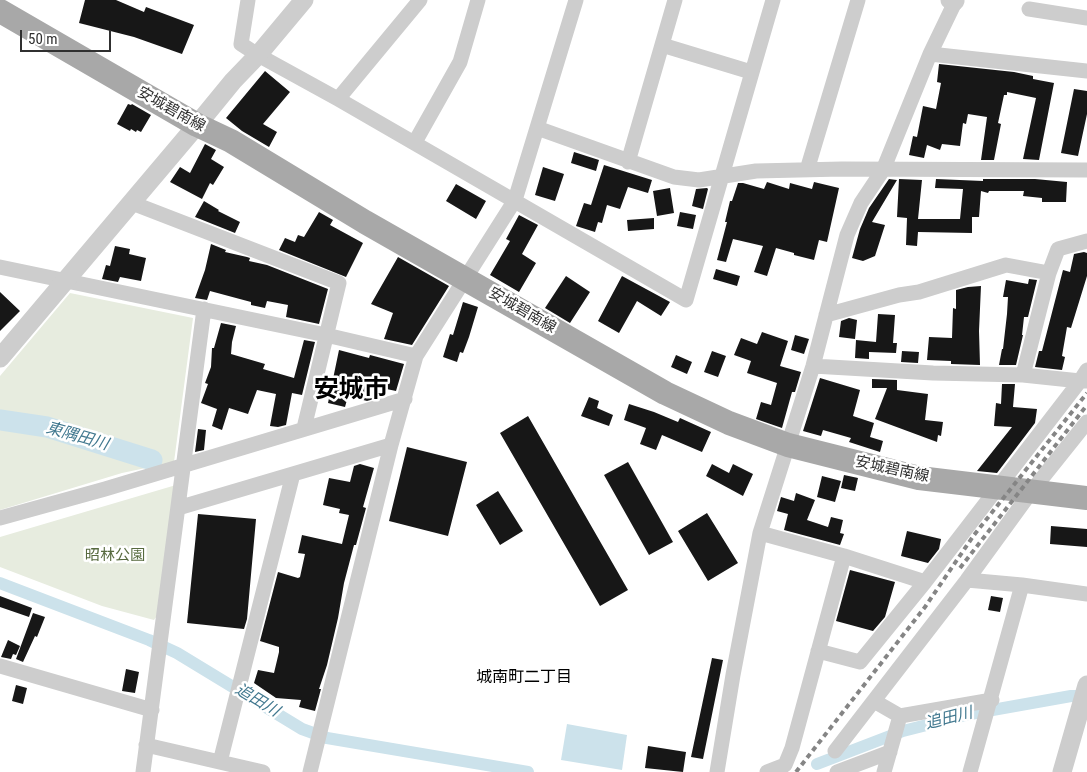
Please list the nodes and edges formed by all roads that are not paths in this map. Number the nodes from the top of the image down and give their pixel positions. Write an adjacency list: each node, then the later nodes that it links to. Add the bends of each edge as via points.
1 (248, 0): 15 (street, via 241,44)
2 (304, 0): 15 (street)
3 (420, 0): 18 (street)
4 (478, 0): 21 (street, via 460,62)
5 (576, 0): 20 (street)
6 (675, 0): 13 (street)
7 (773, 0): 17 (street)
8 (858, 0): 23 (street)
9 (954, 0): 14 (street)
10 (1029, 9): 12 (street)
11 (0, 11): 19 (main road, 安城碧南線)
12 (1087, 18)
13 (662, 45): 17 (street); 22 (street)
14 (930, 54): 16 (street); 24 (street)
15 (258, 55): 18 (street); 19 (street)
16 (1087, 71)
17 (751, 72): 26 (street)
18 (338, 99): 21 (street)
19 (198, 126): 28 (street); 32 (main road, 安城碧南線, via 231,141)
20 (537, 128): 22 (street); 27 (street)
21 (414, 142): 27 (street)
22 (628, 162): 26 (street, via 674,177 699,180)
23 (807, 170): 24 (street); 26 (street, via 756,171)
24 (883, 170): 25 (street); 35 (street, via 861,203 847,235)
25 (1087, 170)
26 (722, 176): 27 (street, via 686,300)
27 (515, 200): 32 (street)
28 (132, 202): 33 (street); 36 (street, via 339,283)
29 (1087, 241): 31 (street, via 1058,249)
30 (0, 268): 33 (street)
31 (1049, 273): 35 (street, via 1006,265 919,292); 40 (street)
32 (464, 278): 37 (street); 46 (main road, 安城碧南線, via 666,393 729,423)
33 (66, 281): 34 (street); 38 (street)
34 (204, 309): 36 (street); 47 (street)
35 (826, 315): 39 (street)
36 (326, 335): 37 (street); 44 (street)
37 (416, 356): 42 (street)
38 (0, 358)
39 (813, 366): 40 (street); 46 (street)
40 (1023, 375): 41 (street)
41 (1085, 378): 49 (street)
42 (405, 399): 44 (street); 45 (street)
43 (1087, 422): 50 (street)
44 (304, 428): 47 (street)
45 (391, 445): 48 (street); 72 (street)
46 (788, 445): 49 (main road, 安城碧南線, via 918,478); 54 (street)
47 (183, 465): 52 (street); 53 (street)
48 (293, 474): 52 (street); 69 (street)
49 (998, 487): 50 (main road, 安城碧南線); 57 (street)
50 (1031, 492): 51 (main road, 安城碧南線); 56 (street)
51 (1087, 498)
52 (178, 508): 65 (street)
53 (0, 518)
54 (760, 533): 55 (street); 73 (street)
55 (844, 556): 57 (street); 60 (street)
56 (967, 580): 58 (street); 63 (street)
57 (925, 582): 60 (street, via 860,662)
58 (1022, 585): 59 (street); 64 (street)
59 (1087, 594)
60 (818, 651): 74 (street, via 785,765)
61 (0, 666): 65 (street)
62 (1085, 693): 78 (street)
63 (874, 701): 66 (street); 68 (street)
64 (989, 707): 66 (street); 77 (street)
65 (152, 710): 67 (street)
66 (895, 734): 75 (street); 76 (street)
67 (146, 745): 69 (street); 70 (street)
68 (835, 750)
69 (220, 762): 71 (street)
70 (143, 772)
71 (263, 772)
72 (310, 772)
73 (717, 772)
74 (766, 772)
75 (837, 772)
76 (884, 772)
77 (970, 772)
78 (1062, 772)

